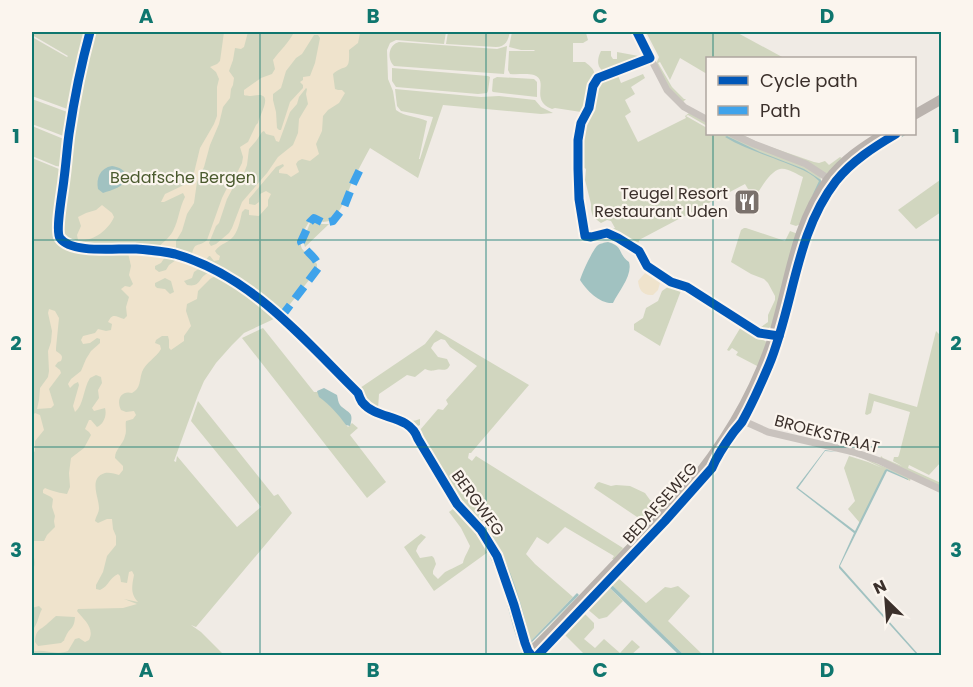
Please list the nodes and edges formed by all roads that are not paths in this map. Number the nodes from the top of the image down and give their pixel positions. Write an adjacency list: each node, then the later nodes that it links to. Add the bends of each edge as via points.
1 (637, 32): 2 (street)
2 (650, 58): 5 (street, via 673,98); 9 (street, via 594,82 579,131 579,199 585,236 607,233 618,238 639,252 647,266 671,282 687,287 759,333)
3 (942, 99): 4 (street)
4 (916, 114)
5 (706, 119)
6 (734, 135): 8 (street, via 806,164)
7 (882, 135): 8 (street, BEDAFSEWEG, via 849,158)
8 (829, 179): 9 (street, BEDAFSEWEG, via 803,226)
9 (774, 335): 11 (street, BEDAFSEWEG)
10 (362, 401): 13 (street, BERGWEG, via 413,428 457,504 488,540)
11 (737, 418): 12 (street, BROEKSTRAAT, via 768,432 867,456); 13 (street, BEDAFSEWEG, via 684,491)
12 (942, 490)
13 (529, 654)

